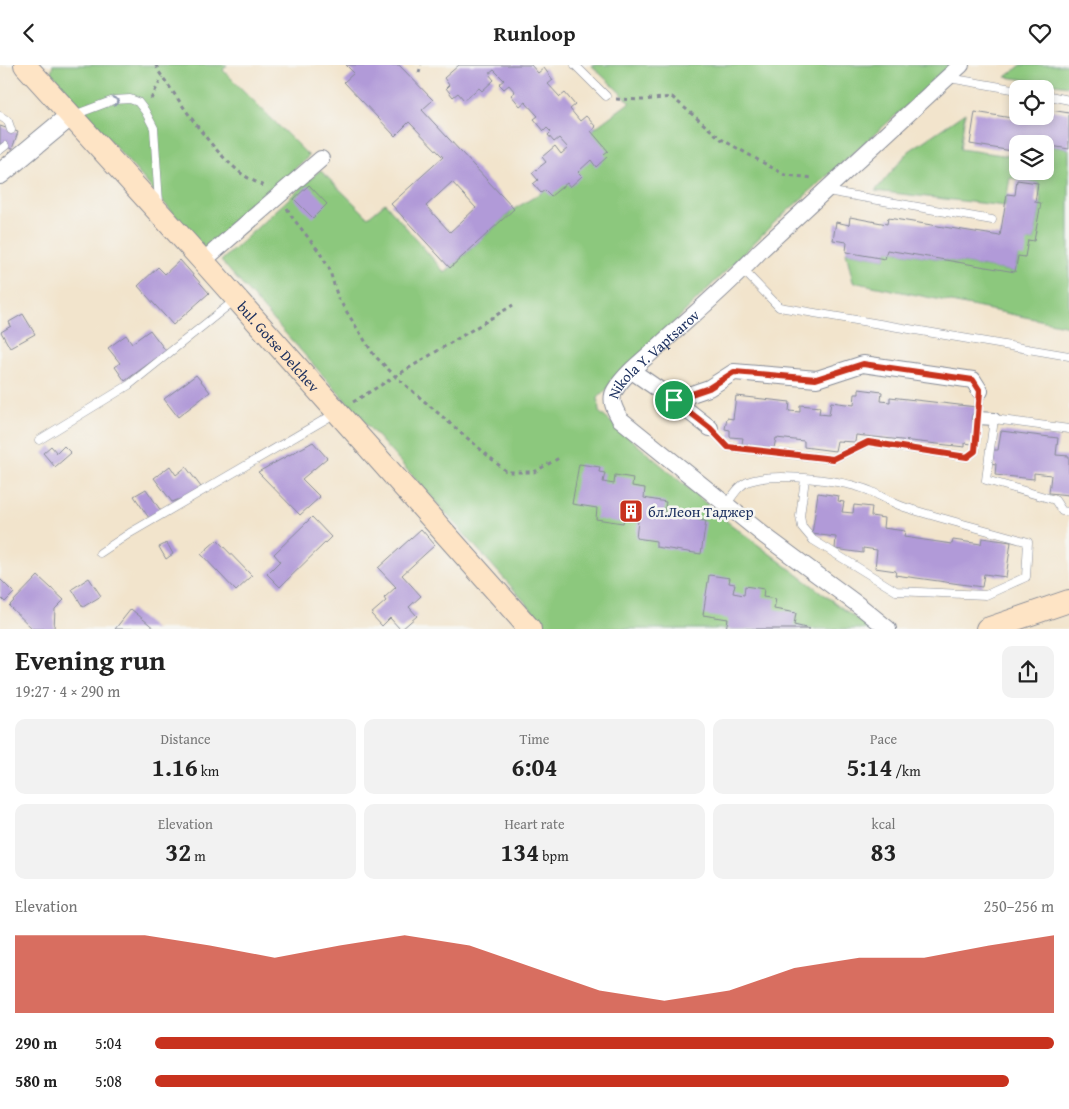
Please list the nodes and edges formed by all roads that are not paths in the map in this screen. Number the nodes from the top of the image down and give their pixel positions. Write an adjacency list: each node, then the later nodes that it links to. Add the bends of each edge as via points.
1 (25, 65): 10 (main road, bul. Gotse Delchev)
2 (575, 65): 6 (lane)
3 (961, 65): 4 (street, Nikola Y. Vaptsarov)
4 (947, 78): 5 (lane); 14 (street, Nikola Y. Vaptsarov)
5 (1009, 89)
6 (606, 96)
7 (1054, 97): 8 (lane)
8 (1069, 100)
9 (0, 116): 11 (lane, via 8,121)
10 (70, 116): 13 (street); 15 (main road, bul. Gotse Delchev); 15 (lane, one-way to 15, via 114,101 130,99 138,102 154,128)
11 (11, 130)
12 (321, 159): 17 (street)
13 (0, 174)
14 (827, 189): 16 (lane); 18 (street, Nikola Y. Vaptsarov)
15 (160, 215): 17 (main road, bul. Gotse Delchev)
16 (992, 220)
17 (203, 261): 19 (main road, bul. Gotse Delchev)
18 (742, 270): 20 (lane, via 779,307); 21 (street, Nikola Y. Vaptsarov)
19 (236, 298): 24 (main road, bul. Gotse Delchev); 29 (lane, via 129,385)
20 (1069, 356)
21 (632, 371): 23 (street); 31 (street, Nikola Y. Vaptsarov, via 614,391 612,401 620,419)
22 (980, 391): 23 (street, via 973,380 863,364 816,379 734,372 709,388); 25 (lane)
23 (674, 400): 27 (street)
24 (338, 412): 33 (lane); 35 (main road, bul. Gotse Delchev)
25 (978, 418): 26 (street); 27 (lane, via 975,451 967,457 868,442 833,459 728,447)
26 (994, 419): 28 (lane); 32 (lane, via 986,480 1055,500 1062,511)
27 (710, 428)
28 (1069, 429)
29 (38, 440)
30 (805, 479): 30 (lane, via 844,483 902,506 1028,542 1026,577 986,595 896,591 813,540 802,527 800,516); 31 (lane, via 749,481)
31 (726, 505): 36 (street, Nikola Y. Vaptsarov)
32 (1069, 512)
33 (100, 553)
34 (1069, 601): 37 (main road)
35 (530, 629)
36 (888, 629)
37 (987, 629)

